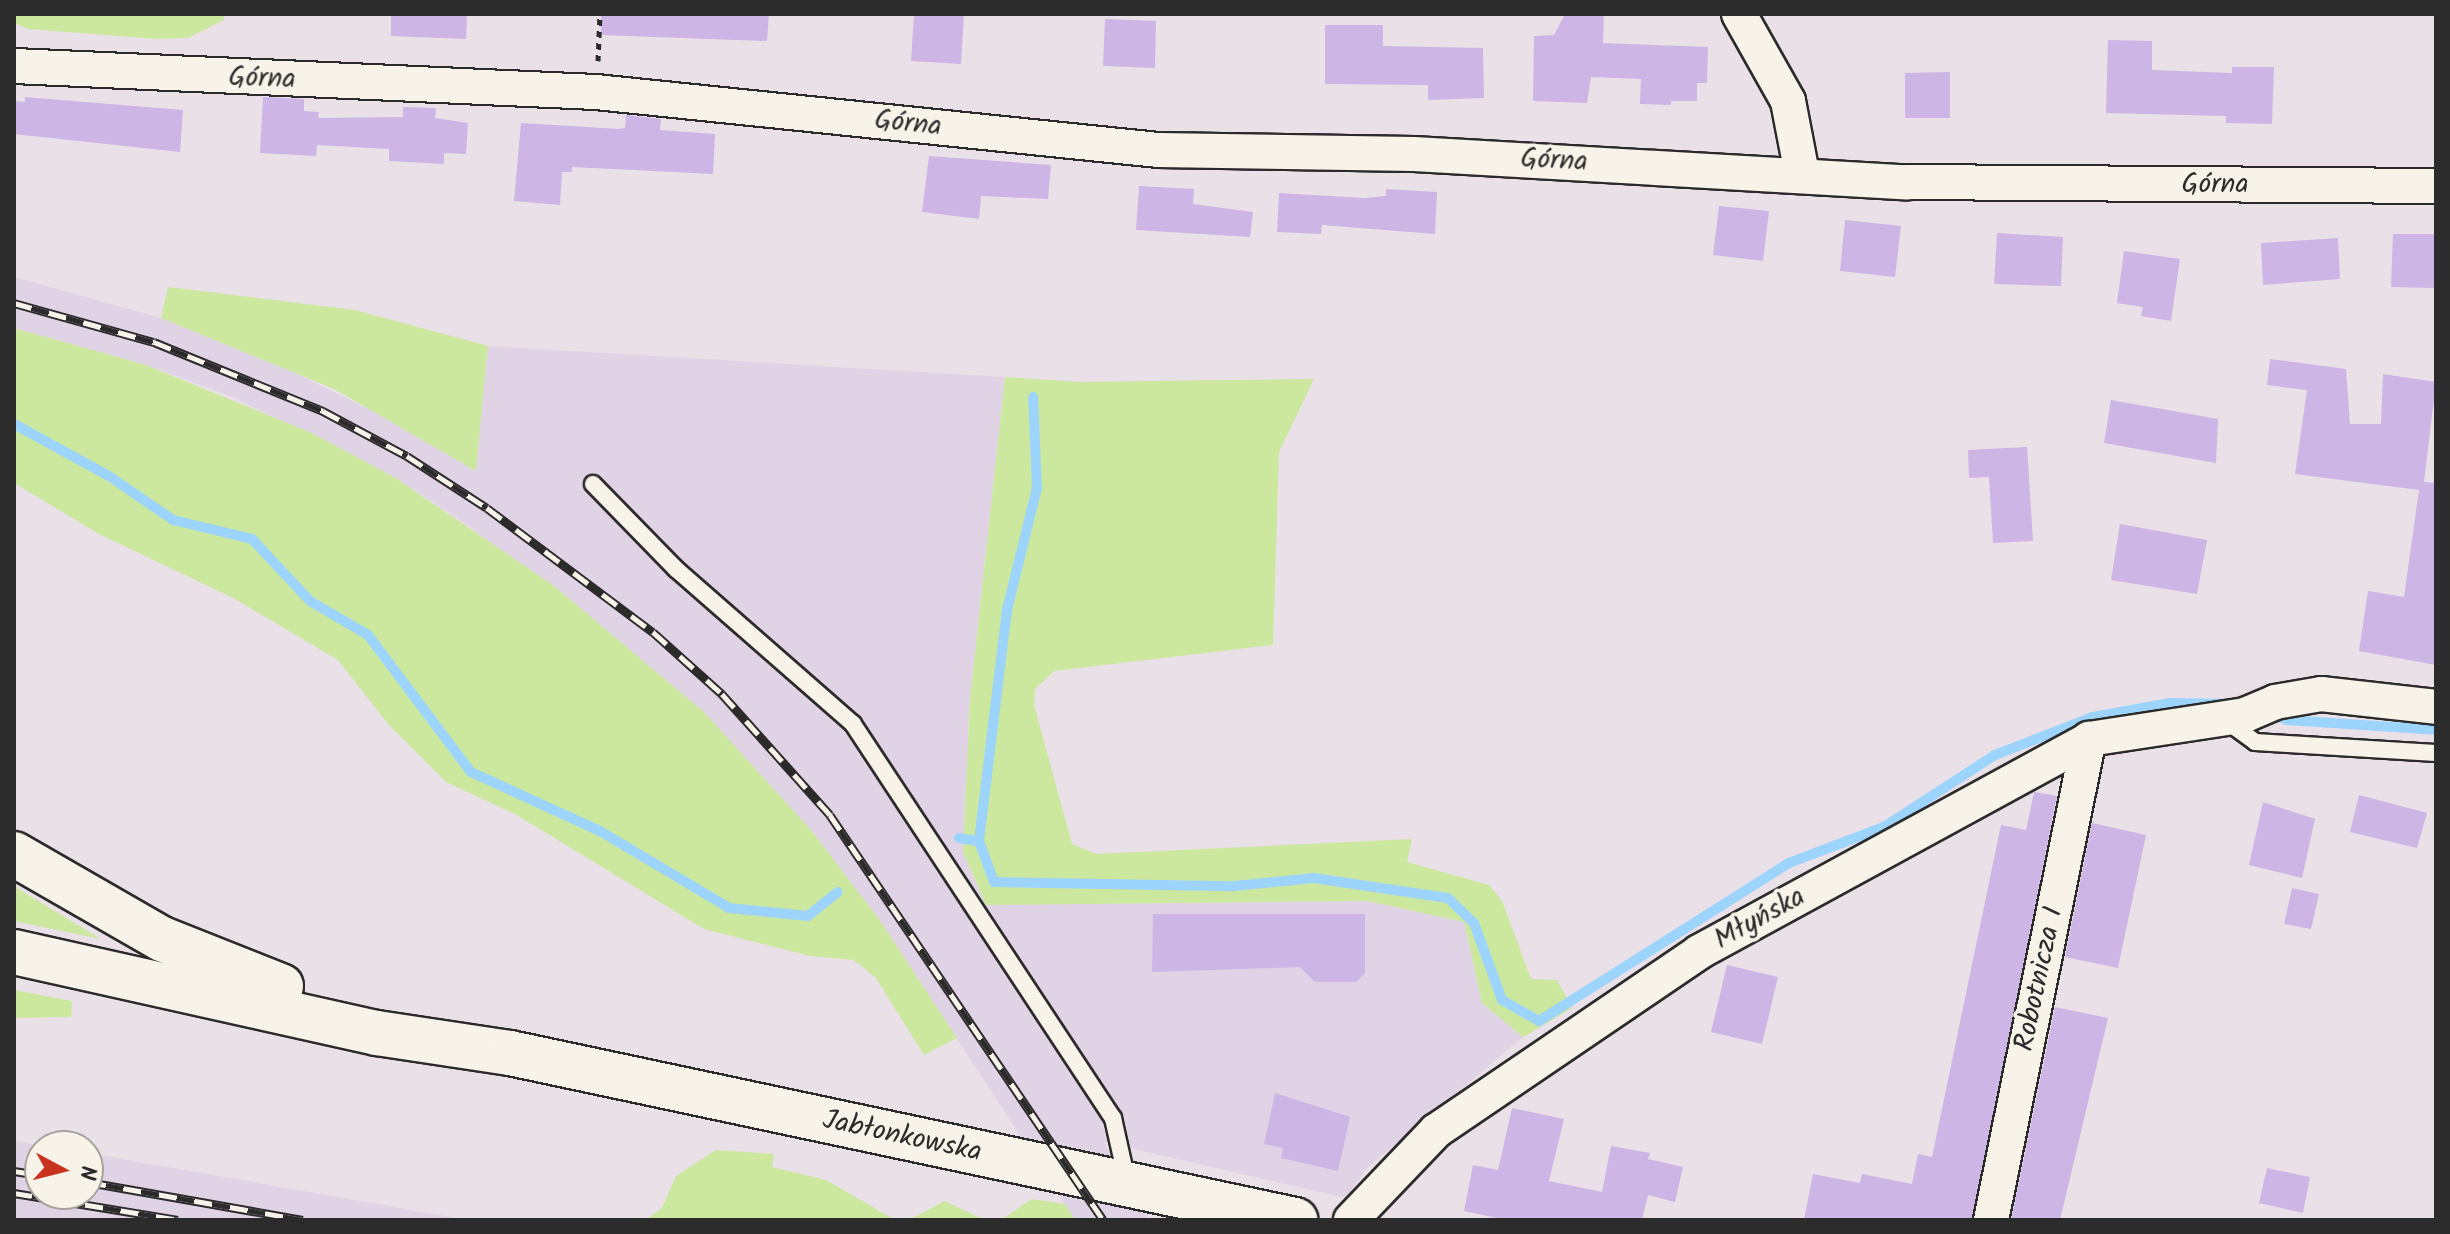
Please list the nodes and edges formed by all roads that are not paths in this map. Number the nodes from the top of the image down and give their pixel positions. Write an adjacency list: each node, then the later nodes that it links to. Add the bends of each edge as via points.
1 (1739, 14): 3 (street, via 1788,101)
2 (14, 66): 3 (street, Górna, via 596,92 1158,150 1414,154)
3 (1802, 174): 4 (street, Górna, via 1907,182)
4 (2436, 186)
5 (593, 484): 13 (lane, via 676,569 853,724 1113,1118)
6 (2436, 707): 7 (street, Młyńska, via 2321,694)
7 (2247, 712): 8 (street, Młyńska); 9 (lane, via 2255,742)
8 (2089, 739): 15 (street, Młyńska, via 1699,952 1436,1131); 16 (street, Robotnicza I)
9 (2436, 753)
10 (14, 854): 12 (main road, via 110,912 245,976)
11 (14, 952): 12 (main road, via 377,1033)
12 (510, 1053): 13 (main road, Jabłonkowska)
13 (1127, 1187): 14 (main road, Jabłonkowska)
14 (1295, 1220)
15 (1351, 1220)
16 (1991, 1220)

